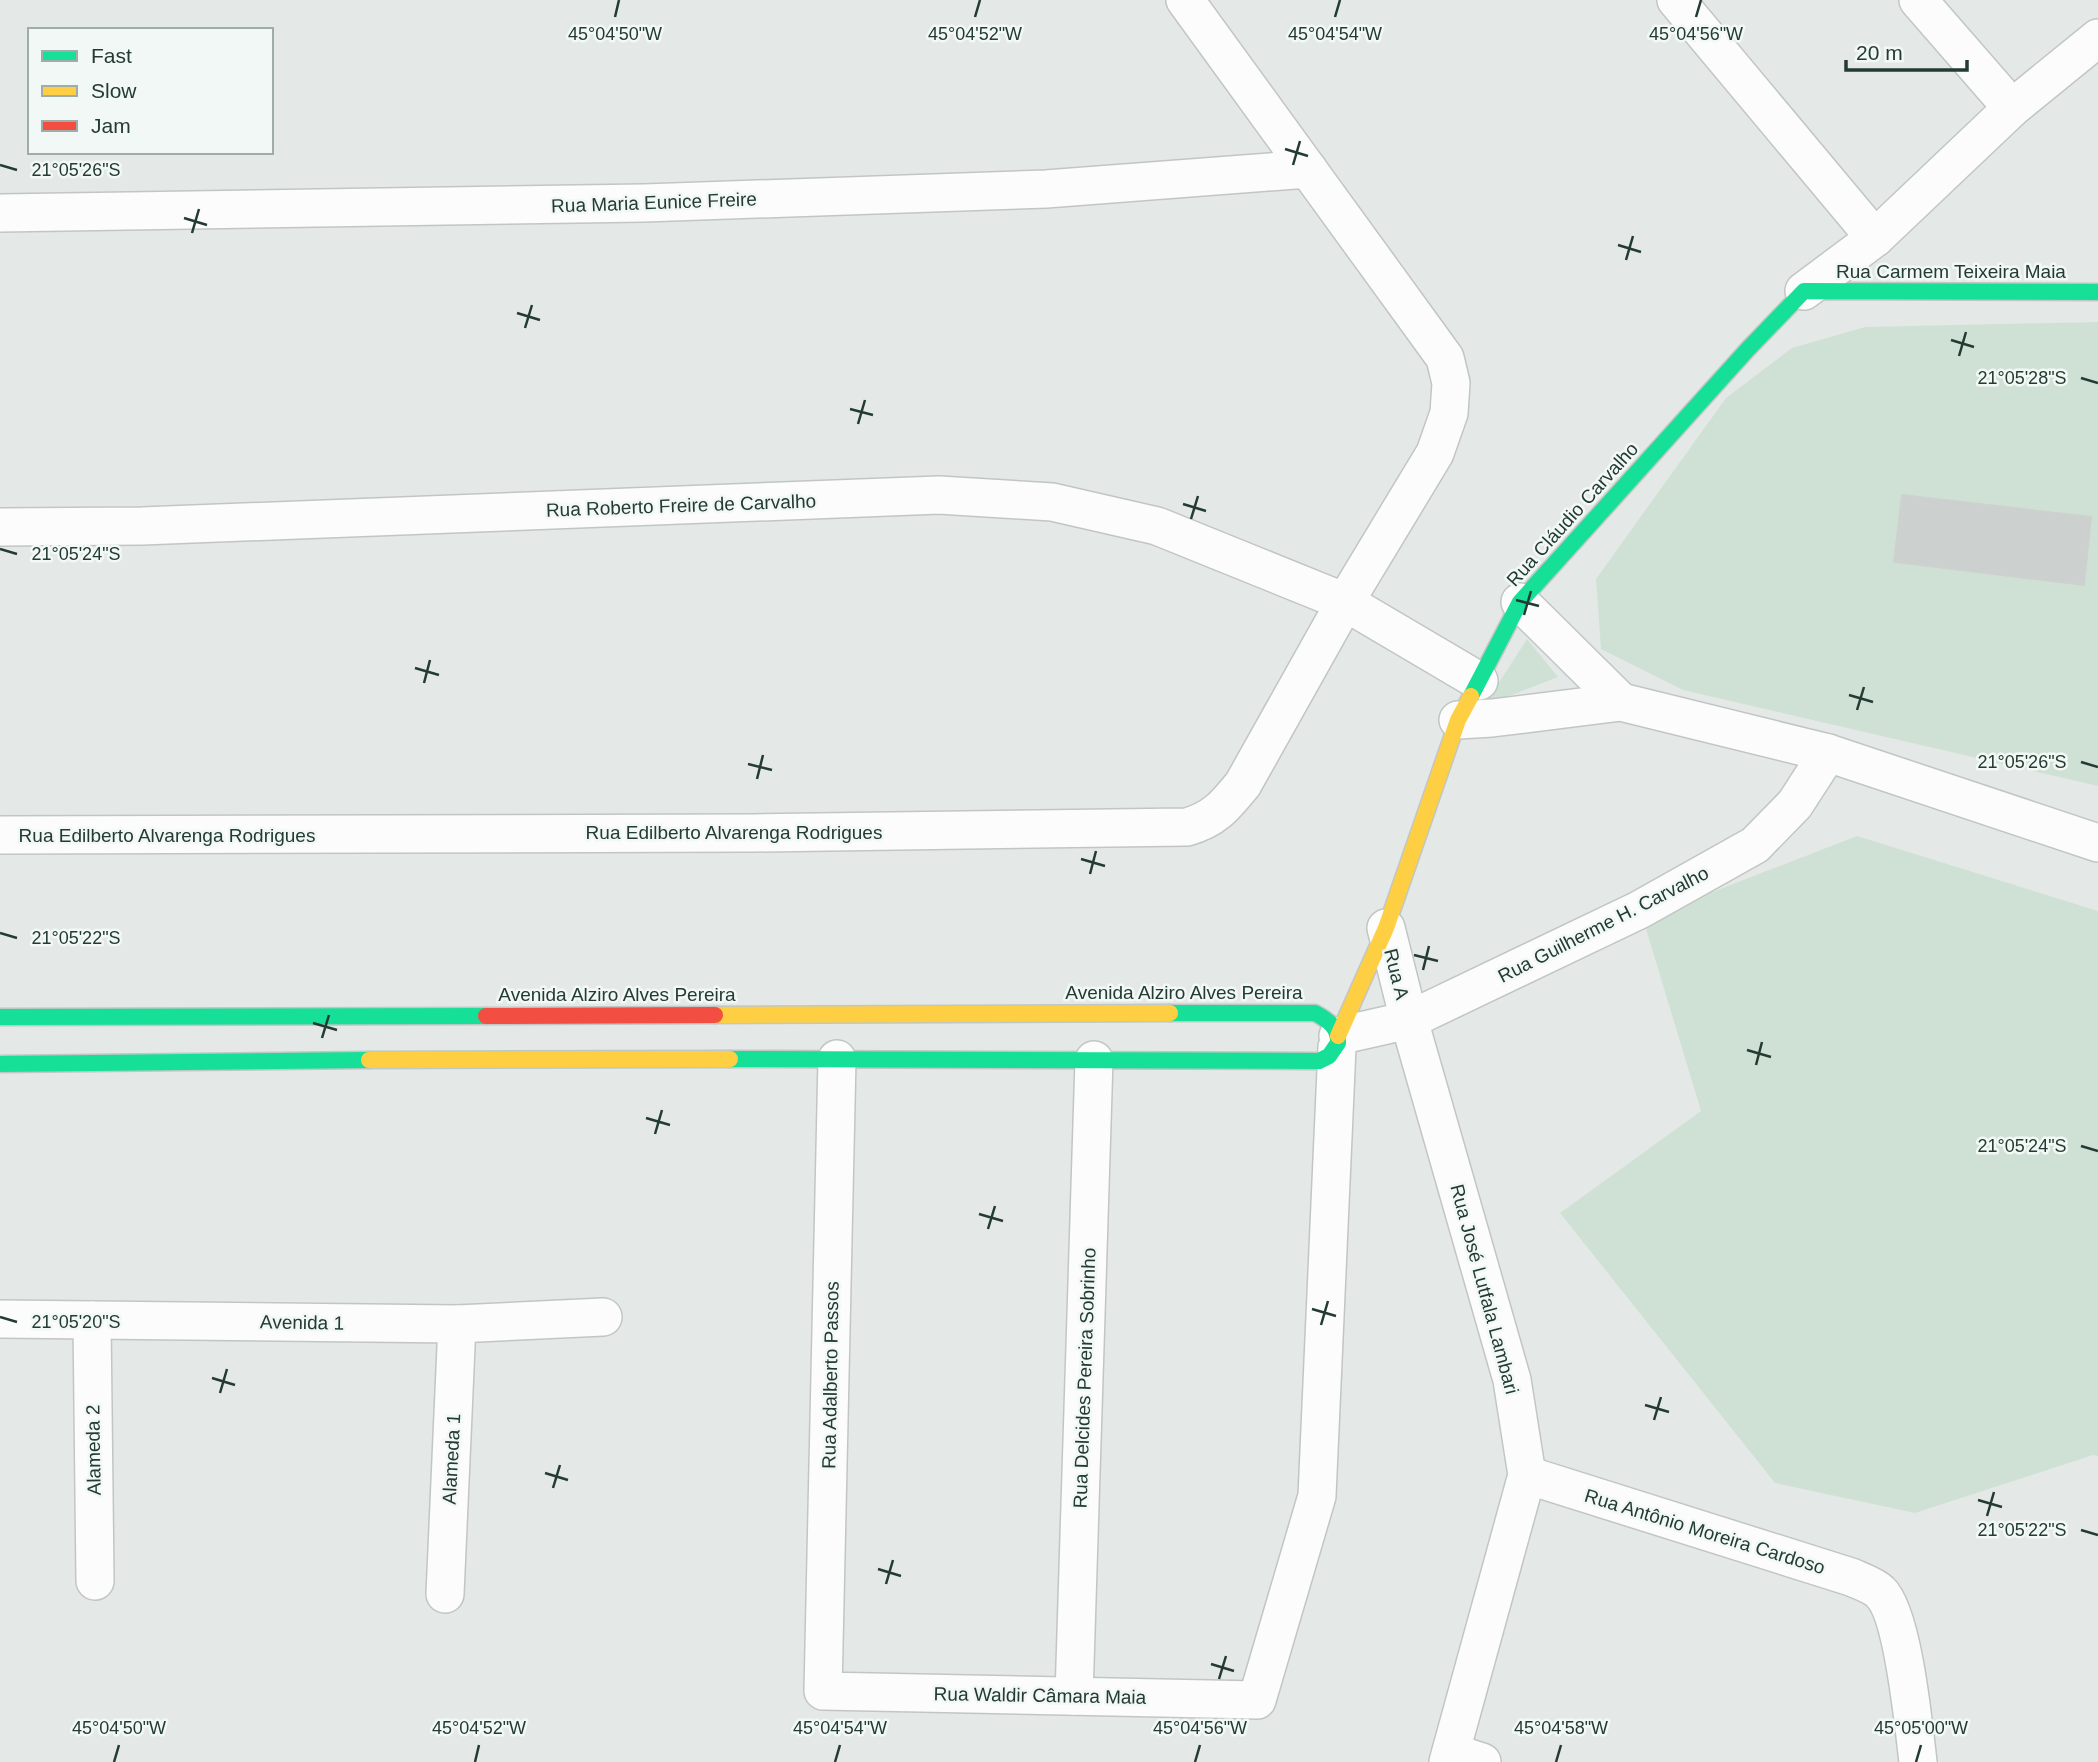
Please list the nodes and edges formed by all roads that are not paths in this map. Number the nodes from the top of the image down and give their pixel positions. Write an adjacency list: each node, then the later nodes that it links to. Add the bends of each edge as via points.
1 (1185, 0): 6 (street, Rua Edilberto Alvarenga Rodrigues)
2 (1676, 0): 8 (street)
3 (1918, 0): 5 (street)
4 (2098, 38): 5 (street)
5 (2011, 108): 8 (street)
6 (1308, 169): 7 (street, Rua Maria Eunice Freire, via 1046,189 644,204); 12 (street, Rua Edilberto Alvarenga Rodrigues, via 1445,358 1451,383 1449,413 1435,453)
7 (0, 213)
8 (1875, 239): 9 (street)
9 (1804, 291): 10 (street, Rua Carmem Teixeira Maia); 13 (street, Rua Cláudio Carvalho)
10 (2098, 292)
11 (0, 527): 12 (street, Rua Roberto Freire de Carvalho, via 996,496 1052,502 1157,526)
12 (1345, 602): 14 (street, Rua Roberto Freire de Carvalho); 18 (street, Rua Edilberto Alvarenga Rodrigues, via 1243,784 1207,821 1187,827)
13 (1520, 602): 14 (street, Rua Cláudio Carvalho); 15 (street)
14 (1479, 681): 16 (street, Rua Cláudio Carvalho)
15 (1621, 702): 16 (street); 17 (street)
16 (1458, 720): 20 (street, Rua Cláudio Carvalho)
17 (1828, 753): 19 (street); 22 (street, Rua Guilherme H. Carvalho, via 1795,804 1755,845 1639,910)
18 (0, 835)
19 (2098, 843)
20 (1386, 928): 22 (street, Rua A); 23 (street, Rua Cláudio Carvalho)
21 (0, 1017): 23 (street, Avenida Alziro Alves Pereira, via 1315,1013 1336,1027)
22 (1409, 1020): 23 (street, Rua Guilherme H. Carvalho); 31 (street, Rua José Lutfala Lambari, via 1512,1380)
23 (1338, 1042): 25 (street, via 1330,1057 1319,1061); 35 (street, Rua Waldir Câmara Maia, via 1317,1496 1257,1700)
24 (837, 1059): 25 (street); 26 (street); 34 (street, Rua Adalberto Passos)
25 (1094, 1060): 35 (street, Rua Delcides Pereira Sobrinho)
26 (0, 1064)
27 (603, 1317): 30 (street, Avenida 1)
28 (0, 1319): 29 (street, Avenida 1)
29 (92, 1320): 30 (street, Avenida 1); 32 (street, Alameda 2)
30 (457, 1324): 33 (street, Alameda 1)
31 (1527, 1475): 36 (street, Rua José Lutfala Lambari); 37 (street, Rua Antônio Moreira Cardoso, via 1851,1577 1881,1592 1897,1630)
32 (94, 1581)
33 (445, 1594)
34 (823, 1691): 35 (street, Rua Waldir Câmara Maia)
35 (1074, 1696)
36 (1460, 1759)
37 (1918, 1762)

